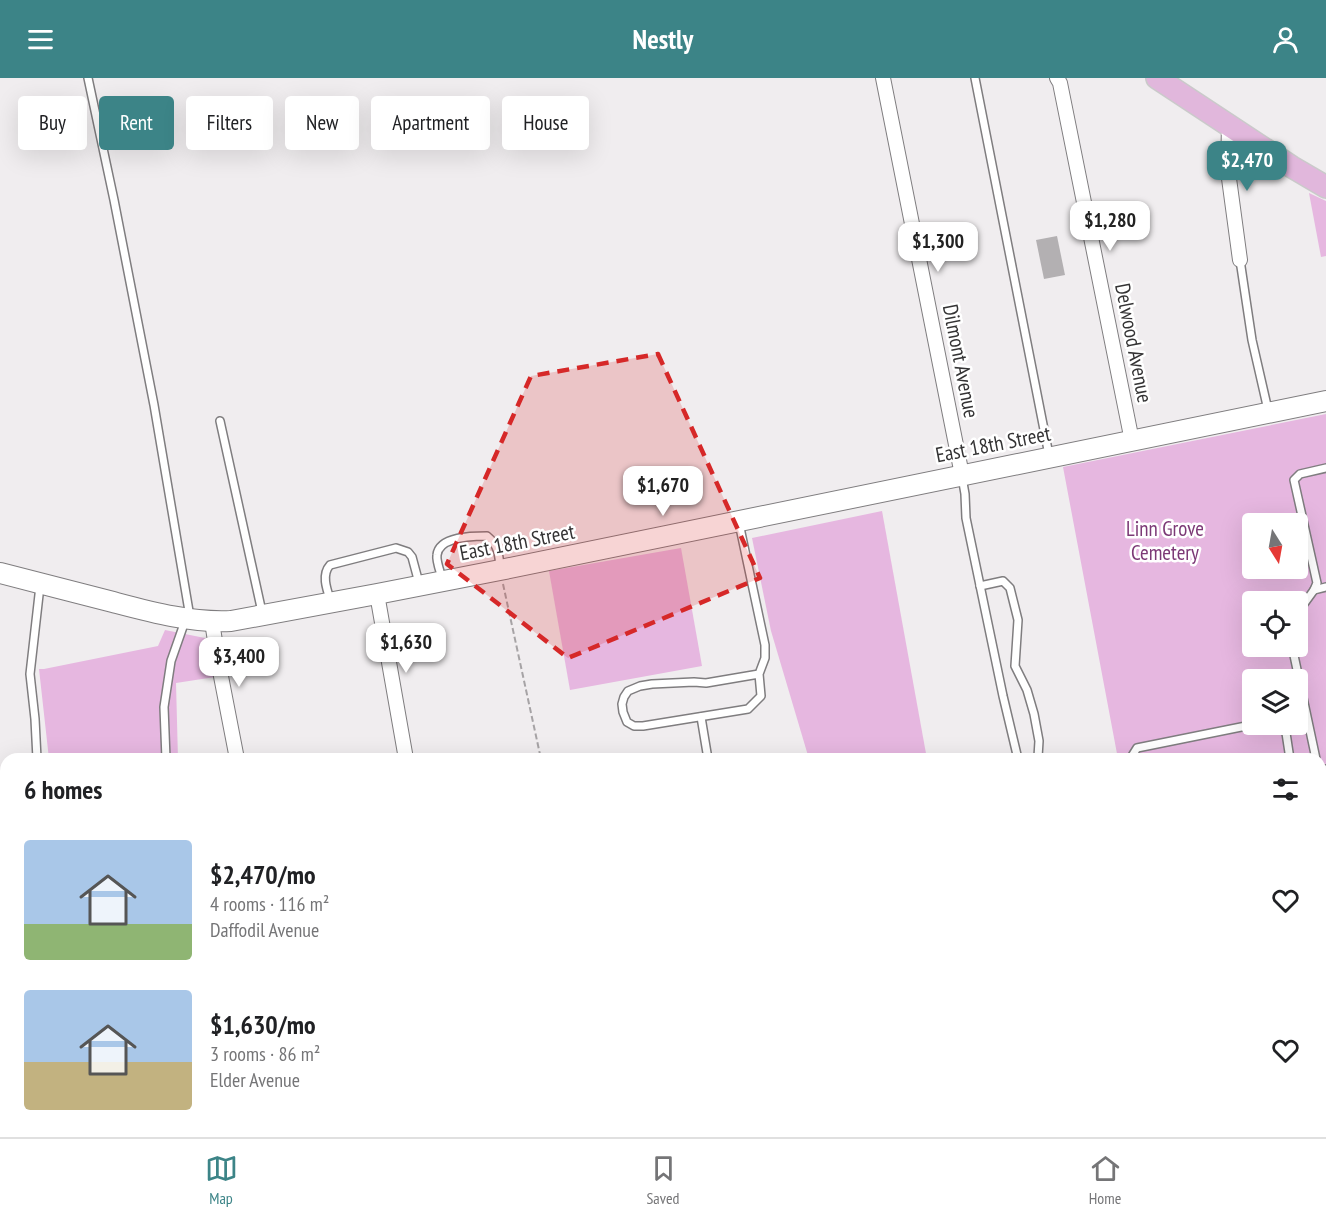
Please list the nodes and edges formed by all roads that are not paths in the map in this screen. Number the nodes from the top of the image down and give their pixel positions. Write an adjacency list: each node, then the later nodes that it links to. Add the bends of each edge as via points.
1 (88, 78): 29 (lane, via 154,405)
2 (883, 78): 15 (street, Dilmont Avenue)
3 (975, 78): 13 (lane)
4 (1057, 78): 12 (street, Delwood Avenue)
5 (1157, 78): 6 (main road)
6 (1229, 125): 7 (main road); 8 (street, via 1228,171)
7 (1326, 187)
8 (1240, 260): 10 (lane)
9 (1326, 401): 10 (street, East 18th Street)
10 (1268, 413): 12 (street, East 18th Street)
11 (220, 421): 28 (lane)
12 (1132, 441): 13 (street, East 18th Street)
13 (1050, 457): 15 (street, East 18th Street)
14 (1326, 468): 24 (lane, via 1300,474 1294,480 1317,583)
15 (962, 475): 16 (street, East 18th Street); 22 (lane)
16 (738, 521): 17 (street, East 18th Street); 32 (lane, via 765,645)
17 (500, 570): 19 (street, East 18th Street); 19 (lane, via 499,552 487,536 447,541 437,555)
18 (0, 573): 20 (street, East 18th Street)
19 (442, 581): 21 (street, East 18th Street)
20 (40, 583): 29 (street, East 18th Street); 36 (lane, via 30,674)
21 (420, 586): 25 (street, East 18th Street); 27 (lane, via 412,557 404,549 396,548 330,565 325,578)
22 (980, 586): 41 (lane); 42 (lane, via 1003,581 1010,588 1018,620 1015,666 1027,690)
23 (1326, 587): 24 (lane)
24 (1314, 590): 26 (lane)
25 (377, 594): 27 (street, East 18th Street); 39 (street)
26 (1308, 598)
27 (331, 603): 28 (street, East 18th Street)
28 (263, 615): 30 (street, East 18th Street)
29 (188, 619): 30 (street, East 18th Street); 37 (lane, via 171,661 164,707)
30 (212, 622): 38 (street)
31 (1294, 657): 45 (lane)
32 (759, 674): 33 (lane, via 761,696 748,709); 33 (lane, via 706,683 640,686 628,691 622,704 627,722 634,726)
33 (701, 717): 40 (lane)
34 (1242, 727): 43 (lane, via 1137,748)
35 (1286, 735): 44 (lane)
36 (37, 753)
37 (165, 753)
38 (236, 753)
39 (405, 753)
40 (707, 753)
41 (1017, 753)
42 (1038, 753)
43 (1134, 753)
44 (1289, 753)
45 (1315, 753)

